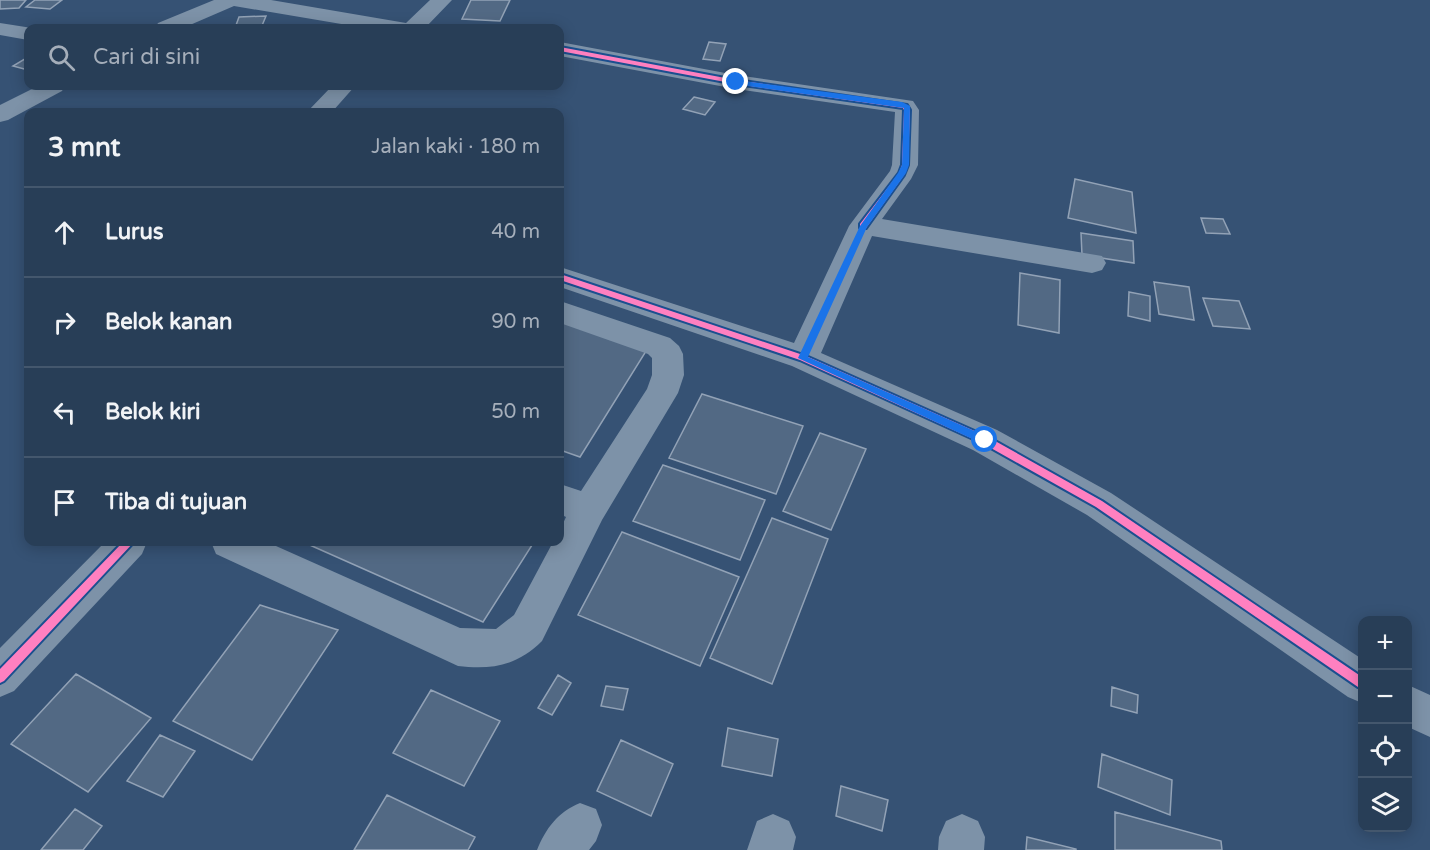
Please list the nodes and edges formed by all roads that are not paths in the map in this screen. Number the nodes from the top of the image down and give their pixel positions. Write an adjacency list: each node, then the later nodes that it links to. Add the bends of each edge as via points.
1 (233, 0): 3 (street); 4 (street)
2 (442, 0): 5 (street)
3 (176, 24)
4 (374, 24)
5 (417, 24)
6 (0, 29): 7 (street)
7 (24, 33)
8 (564, 51): 13 (street, via 736,82 905,106 905,165)
9 (48, 90): 12 (street)
10 (340, 90): 11 (street)
11 (323, 108)
12 (12, 116)
13 (864, 226): 14 (street); 17 (street)
14 (1092, 263)
15 (564, 278): 17 (street)
16 (564, 313): 18 (street, via 659,346 669,359 666,385)
17 (803, 358): 24 (street, via 927,412 1051,476 1099,504)
18 (574, 504): 19 (street)
19 (564, 531)
20 (125, 546): 23 (street)
21 (238, 546): 22 (street, via 458,647 489,650 513,644 528,628)
22 (558, 546)
23 (0, 677)
24 (1358, 680)
25 (1412, 708): 26 (street)
26 (1430, 716)

